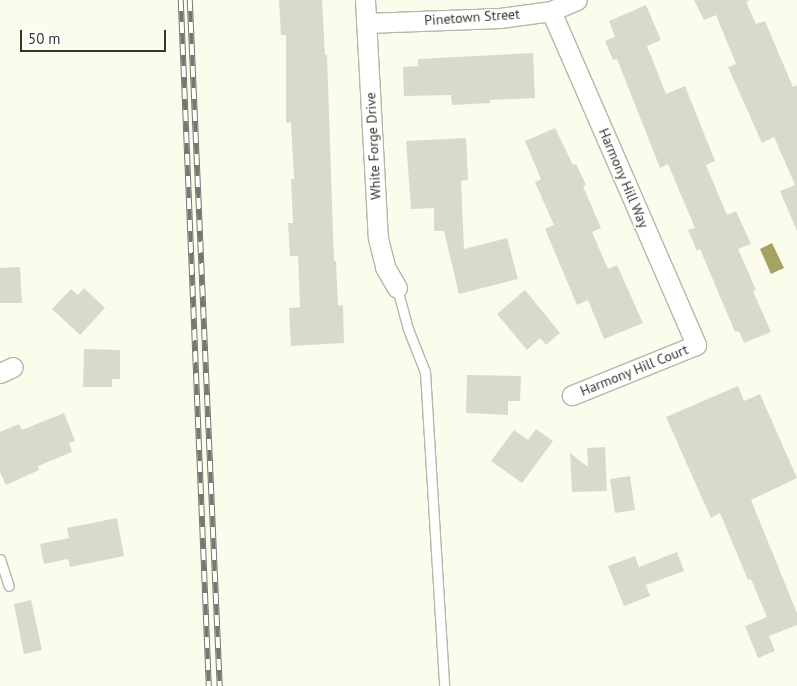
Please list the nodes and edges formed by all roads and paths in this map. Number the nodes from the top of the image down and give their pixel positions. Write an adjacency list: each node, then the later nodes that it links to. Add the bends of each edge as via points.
1 (365, 0): 4 (street, White Forge Drive)
2 (576, 0): 3 (street, Pinetown Street)
3 (551, 11): 4 (street, Pinetown Street, via 500,18); 6 (street, Harmony Hill Way)
4 (366, 23): 5 (street, White Forge Drive, via 378,238 385,267)
5 (397, 288): 10 (lane, via 408,329 425,372)
6 (696, 344): 7 (street, Harmony Hill Court)
7 (572, 395)
8 (0, 559): 9 (lane)
9 (9, 586)
10 (444, 686)

